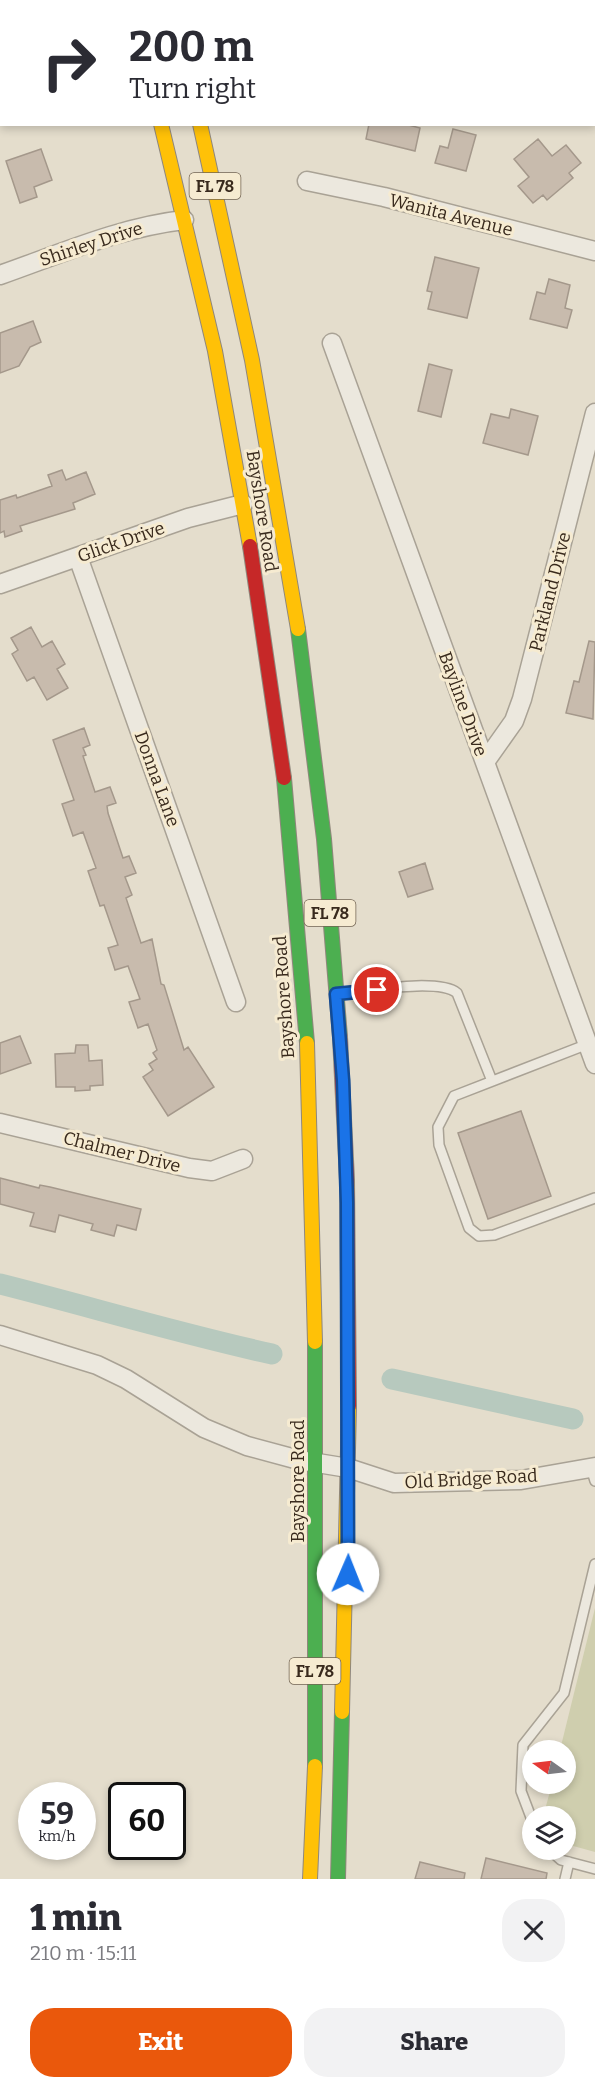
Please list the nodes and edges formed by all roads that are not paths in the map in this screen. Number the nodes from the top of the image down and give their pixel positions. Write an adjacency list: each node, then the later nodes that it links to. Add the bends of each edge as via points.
1 (162, 126): 4 (main road, Bayshore Road / FL 78)
2 (200, 126): 5 (main road, Bayshore Road / FL 78)
3 (307, 182): 6 (street, Wanita Avenue)
4 (196, 223): 5 (main road); 7 (street, Shirley Drive, via 162,222); 10 (main road, Bayshore Road / FL 78)
5 (230, 248): 14 (main road, Bayshore Road / FL 78, via 277,490 312,728)
6 (595, 251)
7 (0, 274)
8 (332, 343): 13 (street, Bayline Drive)
9 (595, 413): 13 (street, Parkland Drive, via 522,699 514,721)
10 (243, 504): 11 (street, Glick Drive, via 188,518); 23 (main road, Bayshore Road / FL 78, via 283,762 307,1037)
11 (78, 557): 12 (street, Glick Drive); 15 (street, Donna Lane)
12 (0, 584)
13 (484, 762): 16 (street, Bayline Drive)
14 (336, 994): 18 (lane, via 448,986 457,993); 24 (main road, Bayshore Road / FL 78, via 347,1203)
15 (236, 1002)
16 (588, 1044): 17 (street, Bayline Drive); 18 (lane)
17 (595, 1064)
18 (492, 1081): 21 (lane, via 453,1096 438,1127 439,1145 469,1228 479,1236 494,1235)
19 (0, 1123): 20 (street, Chalmer Drive, via 189,1168 212,1171)
20 (243, 1159)
21 (595, 1198)
22 (0, 1335): 23 (street, Old Bridge Road, via 98,1365 204,1428 247,1446)
23 (316, 1463): 24 (street, Old Bridge Road); 31 (main road, Bayshore Road / FL 78, via 316,1737)
24 (348, 1468): 25 (street, Old Bridge Road, via 394,1483 521,1480); 32 (main road, Bayshore Road / FL 78)
25 (594, 1472)
26 (595, 1564): 27 (lane, via 564,1693 523,1745 521,1791)
27 (527, 1806)
28 (561, 1860): 29 (lane)
29 (569, 1862): 30 (lane); 33 (lane)
30 (595, 1869)
31 (310, 1879)
32 (338, 1879)
33 (565, 1879)

